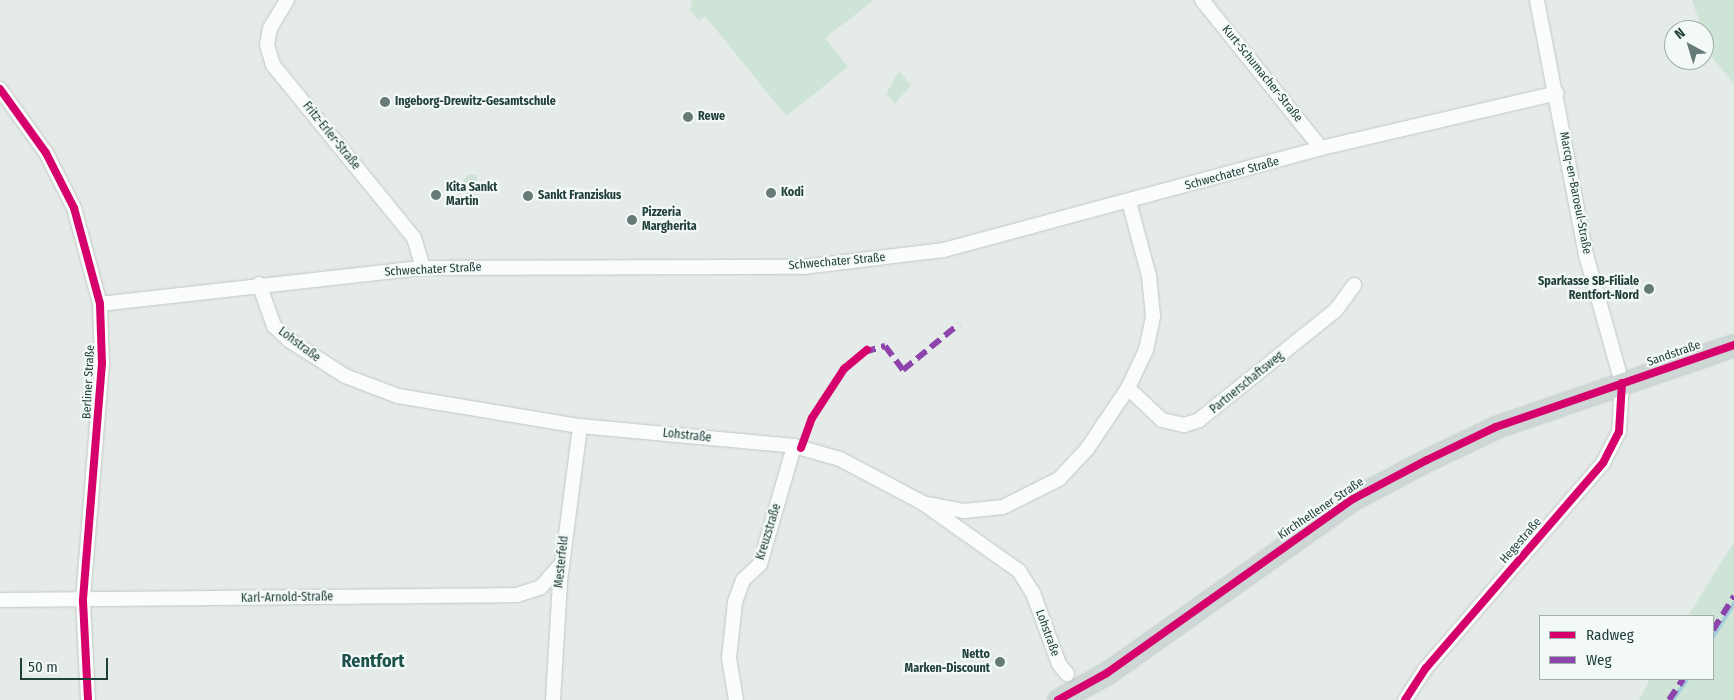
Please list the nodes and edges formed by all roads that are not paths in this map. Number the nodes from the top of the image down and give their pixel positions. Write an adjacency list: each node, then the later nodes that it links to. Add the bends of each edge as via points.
1 (287, 0): 8 (street, Fritz-Erler-Straße, via 270,28 267,46 273,65 414,238)
2 (1202, 0): 6 (street, Kurt-Schumacher-Straße)
3 (1537, 0): 5 (street, Marcq-en-Baroeul-Straße)
4 (0, 89): 11 (street, Berliner Straße, via 46,153 74,208)
5 (1557, 93): 6 (street, Schwechater Straße); 13 (street, Marcq-en-Baroeul-Straße, via 1586,255)
6 (1322, 148): 7 (street, Schwechater Straße)
7 (1129, 202): 8 (street, Schwechater Straße, via 997,239 851,263); 14 (street, via 1149,276 1153,316 1146,350)
8 (423, 268): 9 (street, Schwechater Straße)
9 (260, 284): 11 (street, Schwechater Straße); 15 (street, Lohstraße, via 274,326 304,352 362,384 398,396)
10 (1354, 285): 14 (street, Partnerschaftsweg, via 1336,310 1199,420 1184,425 1162,420)
11 (100, 304): 20 (street, Berliner Straße, via 102,364)
12 (1734, 345): 13 (main road, Sandstraße)
13 (1622, 383): 25 (main road, Kirchhellener Straße, via 1496,427 1353,499 1099,678); 26 (street, Hegestraße, via 1619,432 1603,463 1426,668)
14 (1128, 388): 17 (street, via 1074,465 1029,496 1004,507 964,511)
15 (580, 426): 16 (street, Lohstraße); 18 (street, Mesterfeld)
16 (794, 446): 17 (street, Lohstraße, via 840,459); 24 (street, Kreuzstraße, via 760,564 743,580 734,602 729,658)
17 (923, 503): 21 (street, Lohstraße, via 1018,571 1033,593 1058,664)
18 (562, 563): 20 (street, Karl-Arnold-Straße, via 540,587 517,596); 23 (street, Mesterfeld)
19 (0, 600): 20 (street, Karl-Arnold-Straße)
20 (84, 601): 22 (street, Berliner Straße)
21 (1067, 674)
22 (88, 700)
23 (553, 700)
24 (736, 700)
25 (1058, 700)
26 (1405, 700)

